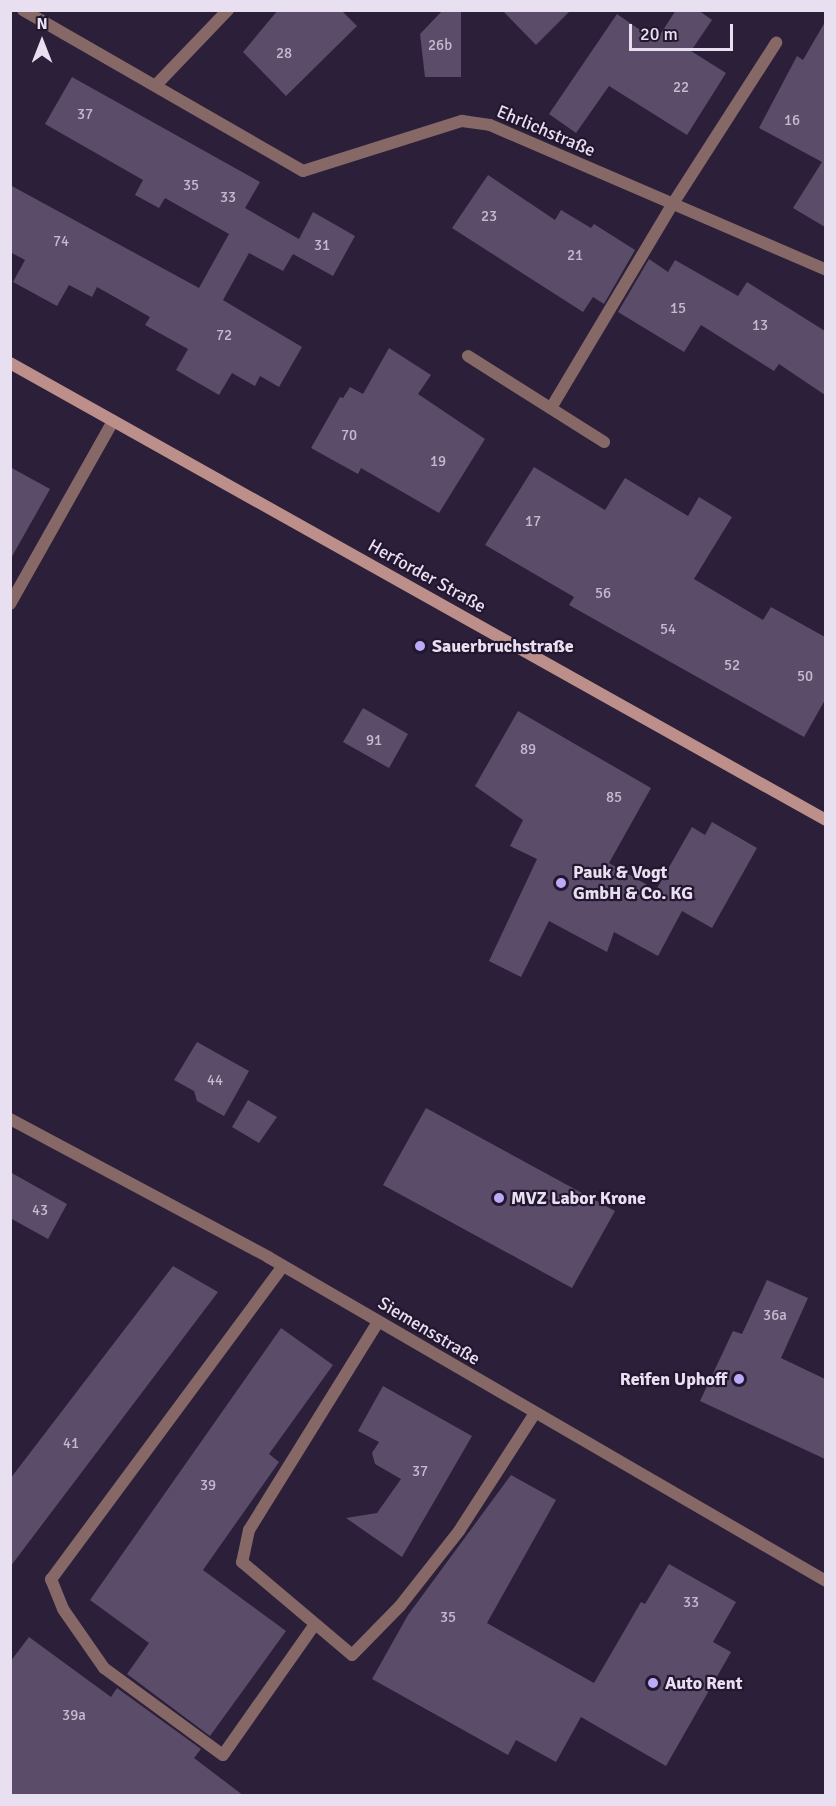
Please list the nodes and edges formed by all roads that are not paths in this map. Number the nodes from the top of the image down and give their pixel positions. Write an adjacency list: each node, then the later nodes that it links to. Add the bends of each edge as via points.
1 (23, 10): 4 (street, Ehrlichstraße)
2 (228, 10): 4 (street)
3 (776, 43): 5 (street)
4 (157, 84): 5 (street, Ehrlichstraße, via 303,171 462,121 490,125)
5 (672, 205): 6 (street, Ehrlichstraße); 9 (street)
6 (825, 270)
7 (468, 356): 9 (street)
8 (10, 363): 10 (main road, Herforder Straße)
9 (551, 408): 11 (street)
10 (113, 421): 12 (street); 13 (main road, Herforder Straße)
11 (604, 442)
12 (10, 604)
13 (825, 820)
14 (10, 1119): 15 (street, Siemensstraße)
15 (283, 1266): 16 (street, Siemensstraße); 19 (street, via 51,1579 63,1609 104,1668 223,1755)
16 (378, 1322): 17 (street, Siemensstraße); 19 (street, via 249,1530 242,1562)
17 (535, 1413): 18 (street, Siemensstraße); 19 (street, via 459,1531 400,1606 352,1655)
18 (825, 1581)
19 (315, 1624)

